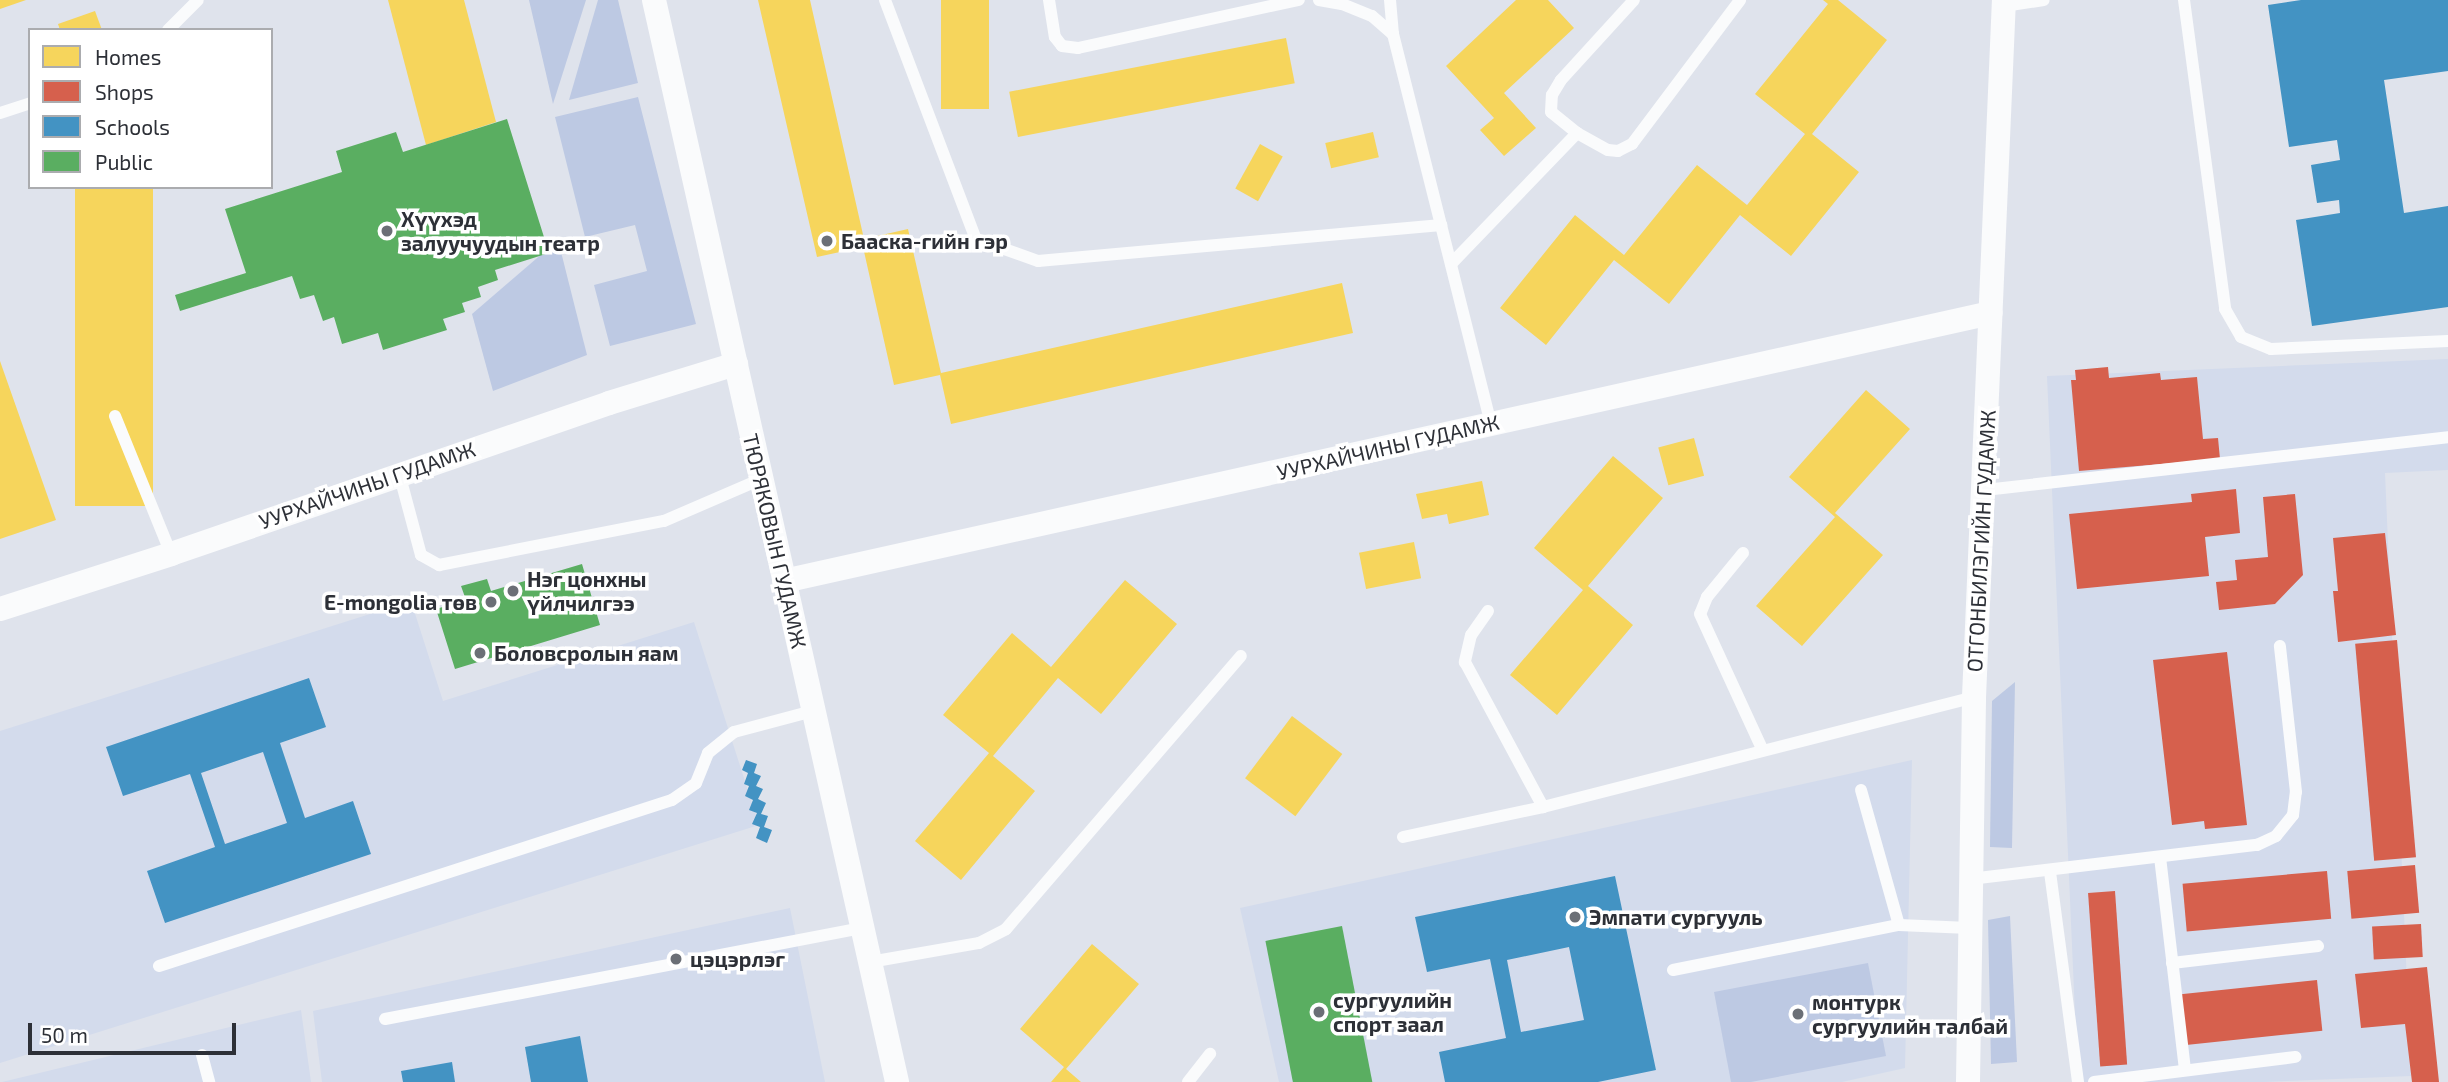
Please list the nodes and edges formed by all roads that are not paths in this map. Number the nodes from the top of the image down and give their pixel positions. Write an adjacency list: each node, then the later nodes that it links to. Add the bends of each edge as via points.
1 (198, 0): 13 (lane)
2 (654, 0): 22 (street, ТЮРЯКОВЫН ГУДАМЖ)
3 (885, 0): 18 (lane, via 976,239 1038,261)
4 (1049, 0): 5 (lane, via 1055,37 1062,46 1078,48)
5 (1299, 0)
6 (1319, 0): 14 (lane, via 1372,16)
7 (1390, 0): 14 (lane)
8 (1634, 0): 17 (lane, via 1552,95 1551,112)
9 (1740, 0): 17 (lane, via 1632,144 1608,150)
10 (2044, 0): 12 (lane)
11 (2184, 0): 21 (lane, via 2225,309 2241,337 2271,349)
12 (2004, 3): 20 (street, ОТГОНБИЛЭГИЙН ГУДАМЖ)
13 (170, 28)
14 (1393, 34): 18 (lane)
15 (28, 104): 16 (lane)
16 (0, 113)
17 (1577, 133): 19 (lane)
18 (1441, 225): 19 (lane)
19 (1451, 264): 24 (lane)
20 (1991, 313): 24 (street, УУРХАЙЧИНЫ ГУДАМЖ); 28 (street, ОТГОНБИЛЭГИЙН ГУДАМЖ)
21 (2448, 341)
22 (736, 364): 26 (street, УУРХАЙЧИНЫ ГУДАМЖ); 27 (street, ТЮРЯКОВЫН ГУДАМЖ)
23 (115, 416): 30 (lane)
24 (1491, 424): 31 (street, УУРХАЙЧИНЫ ГУДАМЖ)
25 (2448, 437): 28 (lane)
26 (399, 473): 27 (lane, via 421,555 439,565 664,521); 30 (street, УУРХАЙЧИНЫ ГУДАМЖ)
27 (761, 479): 31 (street, ТЮРЯКОВЫН ГУДАМЖ)
28 (1985, 490): 36 (street, ОТГОНБИЛЭГИЙН ГУДАМЖ)
29 (1743, 553): 38 (lane, via 1707,597 1700,614)
30 (171, 554): 32 (street, УУРХАЙЧИНЫ ГУДАМЖ)
31 (784, 581): 37 (street, ТЮРЯКОВЫН ГУДАМЖ)
32 (0, 610)
33 (1488, 611): 40 (lane, via 1471,635 1465,662)
34 (2280, 646): 42 (lane, via 2296,792 2293,815 2276,836 2257,845)
35 (1241, 656): 49 (lane, via 1006,929 979,943)
36 (1974, 697): 38 (lane); 44 (street, ОТГОНБИЛЭГИЙН ГУДАМЖ)
37 (813, 711): 46 (street, ТЮРЯКОВЫН ГУДАМЖ); 51 (lane, via 734,732 708,753 696,783 672,800)
38 (1762, 749): 40 (lane)
39 (1861, 790): 45 (lane)
40 (1542, 807): 41 (lane)
41 (1404, 837)
42 (2160, 858): 43 (lane); 50 (lane)
43 (2050, 872): 44 (lane); 62 (lane)
44 (1969, 879): 47 (street, ОТГОНБИЛЭГИЙН ГУДАМЖ)
45 (1899, 925): 47 (lane); 52 (lane)
46 (862, 928): 49 (street, ТЮРЯКОВЫН ГУДАМЖ); 53 (lane)
47 (1969, 928): 61 (street, ОТГОНБИЛЭГИЙН ГУДАМЖ)
48 (2318, 946): 50 (lane)
49 (870, 962): 59 (street, ТЮРЯКОВЫН ГУДАМЖ)
50 (2172, 963): 57 (lane)
51 (159, 966)
52 (1673, 970)
53 (385, 1019)
54 (1210, 1054): 60 (lane)
55 (202, 1055): 58 (lane)
56 (2295, 1057): 57 (lane)
57 (2185, 1070): 63 (lane)
58 (209, 1082)
59 (897, 1082)
60 (1188, 1082)
61 (1968, 1082)
62 (2078, 1082)
63 (2094, 1082)

